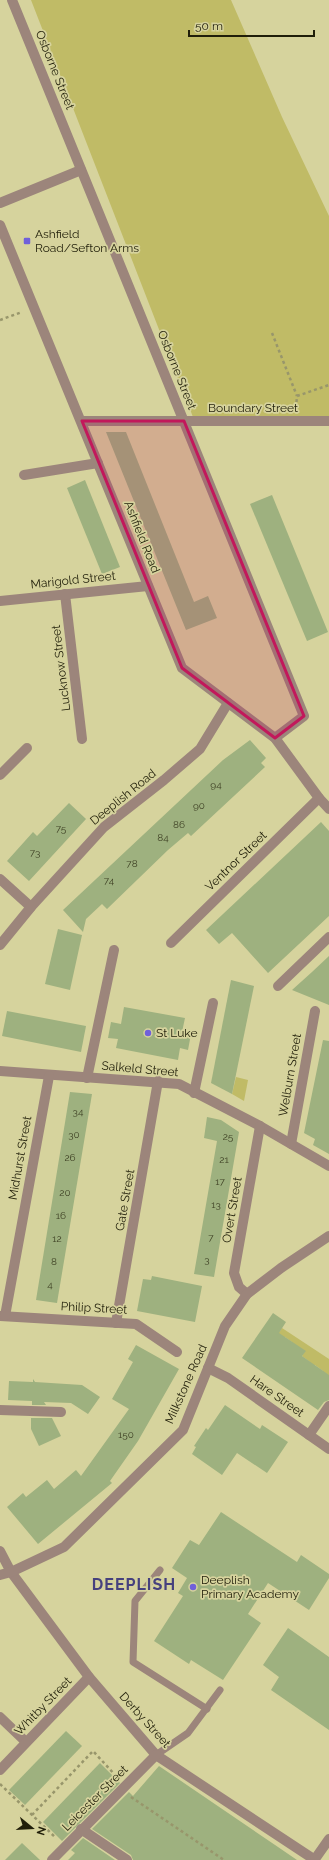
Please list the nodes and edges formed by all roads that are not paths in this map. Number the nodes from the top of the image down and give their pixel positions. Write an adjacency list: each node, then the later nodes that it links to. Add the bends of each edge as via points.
1 (12, 0): 2 (street, Osborne Street)
2 (81, 170): 3 (street); 7 (street, Osborne Street)
3 (0, 203)
4 (0, 225): 5 (street, Ashfield Road)
5 (82, 421): 7 (street, Boundary Street); 8 (street, Ashfield Road)
6 (329, 421): 7 (street, Boundary Street)
7 (184, 422): 14 (street, Osborne Street, via 304,716)
8 (98, 463): 9 (street); 10 (street, Ashfield Road)
9 (24, 475)
10 (148, 586): 11 (street, Marigold Street); 13 (street, Ashfield Road, via 182,668)
11 (65, 594): 12 (street, Marigold Street); 15 (street, Lucknow Street)
12 (0, 601)
13 (228, 703): 14 (street, Ashfield Road); 21 (street, Deeplish Road, via 200,749 104,827)
14 (275, 738): 18 (street, Ashfield Road)
15 (82, 739)
16 (27, 748): 17 (street)
17 (0, 775)
18 (319, 798): 19 (street, Ashfield Road); 23 (street, Ventnor Street)
19 (329, 809)
20 (0, 879): 21 (street)
21 (31, 906): 24 (street, Deeplish Road)
22 (329, 937): 26 (street)
23 (170, 943)
24 (0, 945)
25 (114, 950): 31 (street)
26 (278, 986)
27 (213, 1003): 33 (street)
28 (315, 1011): 35 (street, Welburn Street)
29 (0, 1072): 30 (street, Salkeld Street)
30 (49, 1076): 31 (street, Salkeld Street); 39 (street, Midhurst Street)
31 (88, 1078): 32 (street, Salkeld Street)
32 (158, 1081): 33 (street, Salkeld Street, via 179,1084); 40 (street, Gate Street)
33 (194, 1093): 34 (street, Salkeld Street)
34 (260, 1126): 35 (street, Salkeld Street); 38 (street, Overt Street, via 234,1273 239,1287)
35 (291, 1144): 36 (street, Salkeld Street)
36 (329, 1166)
37 (329, 1236): 38 (street, Milkstone Road)
38 (247, 1294): 42 (street, Milkstone Road, via 225,1326)
39 (3, 1316): 40 (street, Philip Street)
40 (116, 1323): 41 (street, Philip Street, via 136,1324)
41 (177, 1352)
42 (208, 1368): 46 (street, Hare Street, via 228,1378); 50 (street, Milkstone Road, via 183,1430 64,1547)
43 (329, 1406): 46 (street)
44 (0, 1410): 45 (street)
45 (61, 1412)
46 (309, 1435): 47 (street, Hare Street)
47 (329, 1449)
48 (0, 1551): 50 (street)
49 (160, 1570): 54 (lane, via 136,1601 133,1662)
50 (11, 1572): 51 (street, Milkstone Road); 52 (street, Derby Street)
51 (0, 1575)
52 (89, 1677): 56 (street, Whitby Street); 57 (street, Derby Street)
53 (220, 1690): 54 (lane)
54 (207, 1709): 57 (lane, via 188,1733)
55 (0, 1716): 56 (street)
56 (26, 1742): 58 (street, Whitby Street)
57 (156, 1755): 59 (street, Leicester Street); 63 (street, Derby Street)
58 (0, 1770)
59 (81, 1829): 61 (street, Leicester Street); 62 (street)
60 (329, 1839): 63 (street)
61 (52, 1860)
62 (127, 1860)
63 (315, 1860)

